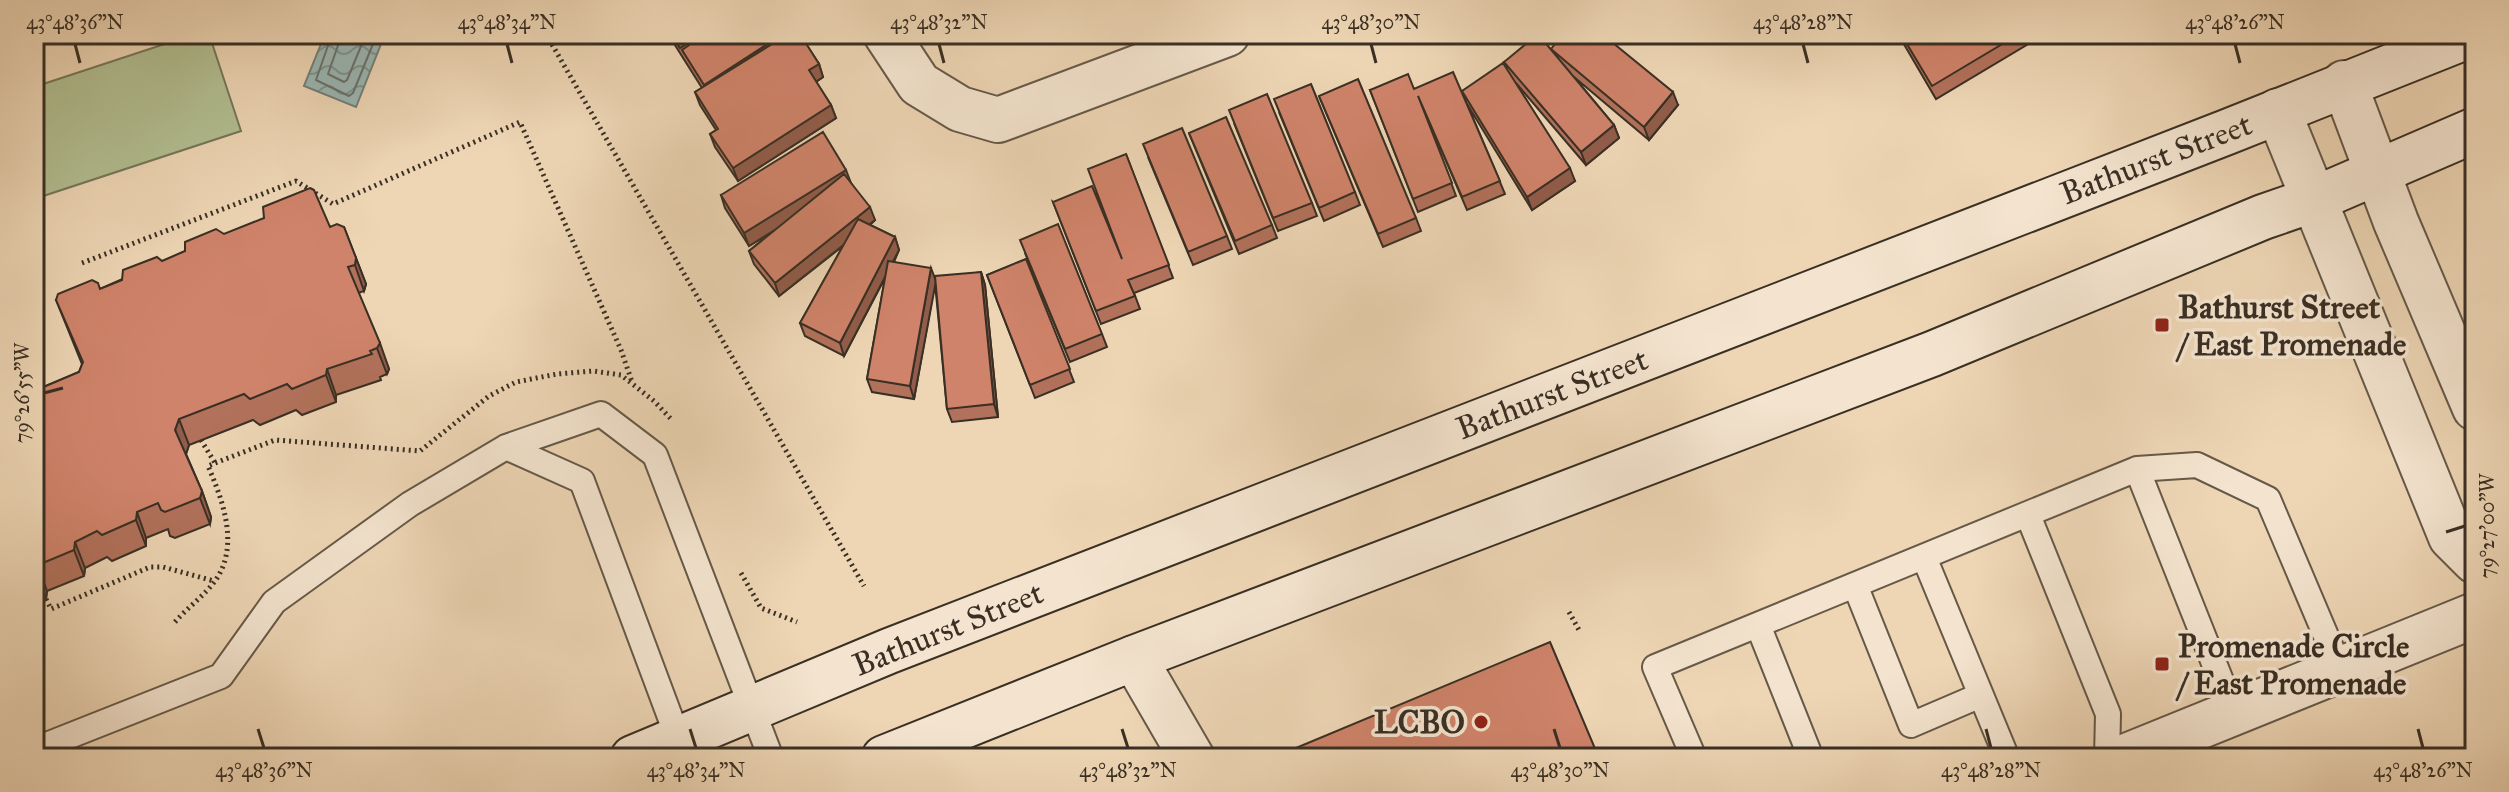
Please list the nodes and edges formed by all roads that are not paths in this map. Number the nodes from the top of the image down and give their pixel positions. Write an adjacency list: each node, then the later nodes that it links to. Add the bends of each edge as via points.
1 (886, 34): 2 (main road, via 919,84 960,109 998,120)
2 (1227, 34)
3 (2473, 34): 4 (main road, Bathurst Street)
4 (2344, 83): 5 (main road, Bathurst Street); 7 (main road)
5 (2278, 111): 8 (main road); 21 (main road, Bathurst Street, via 889,651)
6 (2475, 130): 7 (main road)
7 (2378, 173): 8 (main road); 9 (main road)
8 (2315, 199): 14 (main road, via 2451,537); 18 (main road, via 1918,360)
9 (2475, 408)
10 (506, 447): 21 (lane, via 601,414 655,455); 23 (lane, via 582,481); 24 (lane, via 410,504 274,602 221,676)
11 (2137, 469): 12 (lane); 19 (lane, via 2197,465 2268,499); 22 (lane)
12 (2028, 515): 13 (lane); 32 (lane, via 2108,714)
13 (1924, 557): 15 (lane); 20 (lane)
14 (2475, 561)
15 (1855, 585): 17 (lane); 20 (lane, via 1911,725)
16 (2475, 615): 19 (main road)
17 (1758, 625): 29 (lane, via 1655,667); 30 (lane)
18 (1134, 658): 27 (main road); 28 (main road)
19 (2340, 669): 22 (main road)
20 (1981, 695): 31 (lane)
21 (753, 709): 23 (main road, Bathurst Street); 26 (lane)
22 (2233, 711): 33 (main road)
23 (682, 749): 25 (main road, Bathurst Street)
24 (34, 750)
25 (633, 758)
26 (771, 758)
27 (884, 758)
28 (1192, 758)
29 (1694, 758)
30 (1811, 758)
31 (2007, 758)
32 (2107, 758)
33 (2122, 758)

